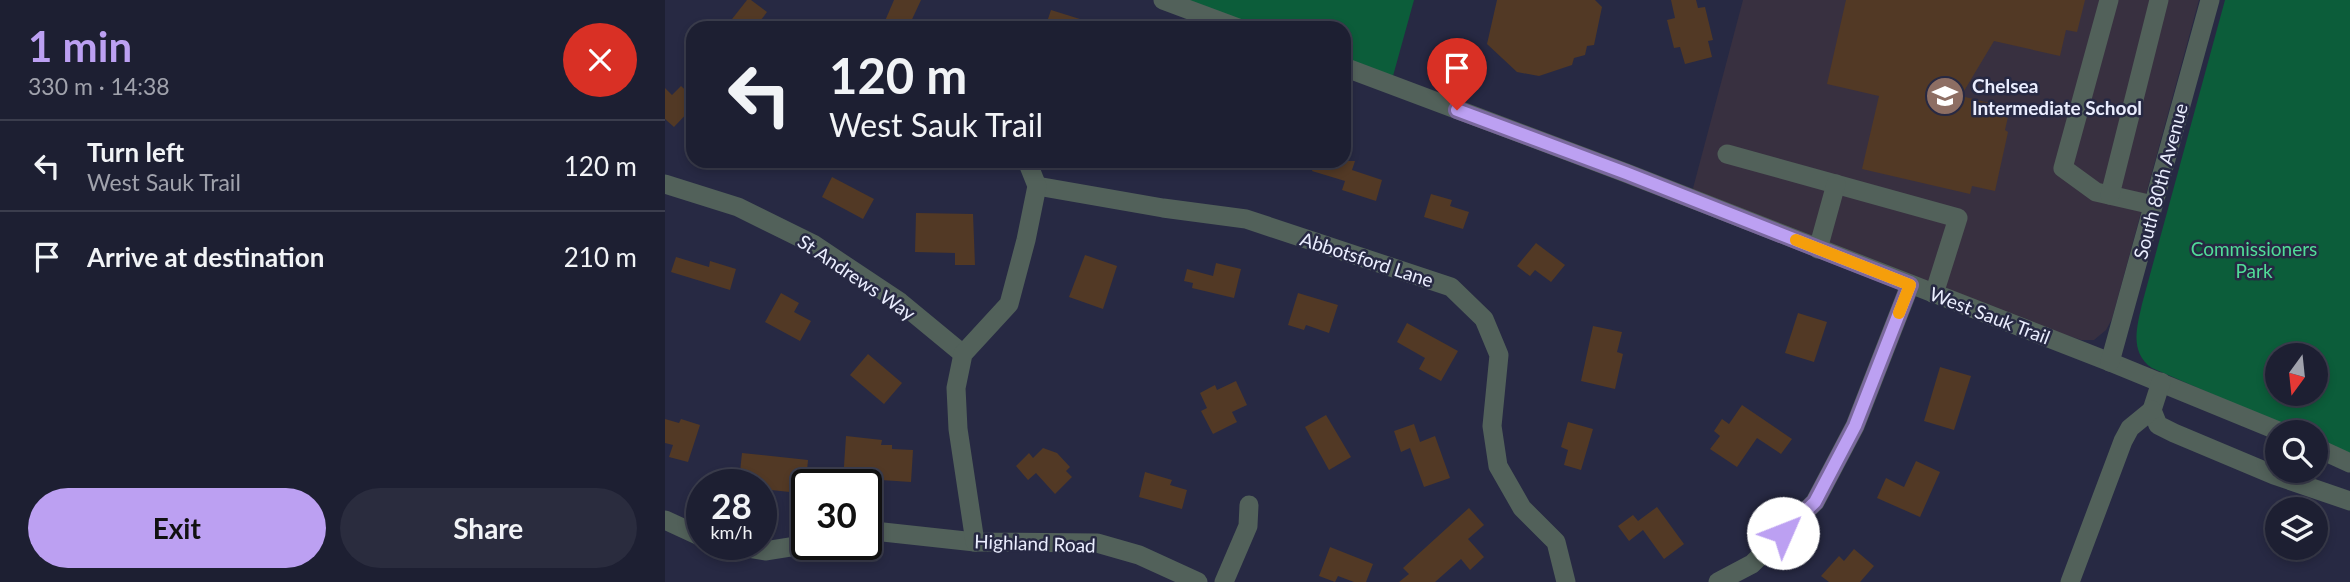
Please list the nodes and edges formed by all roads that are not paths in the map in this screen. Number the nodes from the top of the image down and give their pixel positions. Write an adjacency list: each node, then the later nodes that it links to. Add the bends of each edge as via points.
1 (1163, 0): 5 (street)
2 (2109, 0): 12 (street, via 2063,168 2096,192)
3 (2159, 0): 12 (street)
4 (2210, 0): 13 (street, South 80th Avenue)
5 (1219, 21)
6 (1351, 70): 14 (street, West Sauk Trail)
7 (1727, 154): 10 (street)
8 (1030, 168): 11 (street)
9 (665, 184): 17 (street, St Andrews Way, via 738,207 813,244 900,302)
10 (1836, 184): 14 (street); 16 (street, via 1958,218)
11 (1037, 186): 17 (street, via 1009,304); 32 (street, Abbotsford Lane, via 1246,219 1451,287 1484,319 1500,355 1492,426 1499,466 1522,508 1556,542)
12 (2110, 195): 13 (street)
13 (2153, 205): 18 (street, South 80th Avenue)
14 (1818, 248): 15 (street, West Sauk Trail)
15 (1910, 285): 16 (street, West Sauk Trail); 33 (street, via 1855,426 1815,502 1752,564)
16 (1934, 294): 18 (street, West Sauk Trail)
17 (964, 354): 29 (street, via 956,387 958,429)
18 (2110, 362): 19 (street, West Sauk Trail)
19 (2161, 382): 20 (street); 21 (street, West Sauk Trail)
20 (2152, 411): 24 (street, via 2158,425 2174,433); 34 (street, via 2130,428 2123,441)
21 (2265, 425)
22 (2328, 453): 23 (street)
23 (2350, 463)
24 (2350, 501)
25 (1249, 505): 31 (street, via 1248,526)
26 (665, 520): 27 (street)
27 (686, 530)
28 (882, 532): 29 (street, Highland Road)
29 (975, 542): 30 (street, Highland Road, via 1097,543 1139,555)
30 (1198, 582)
31 (1224, 582)
32 (1566, 582)
33 (1718, 582)
34 (2070, 582)

